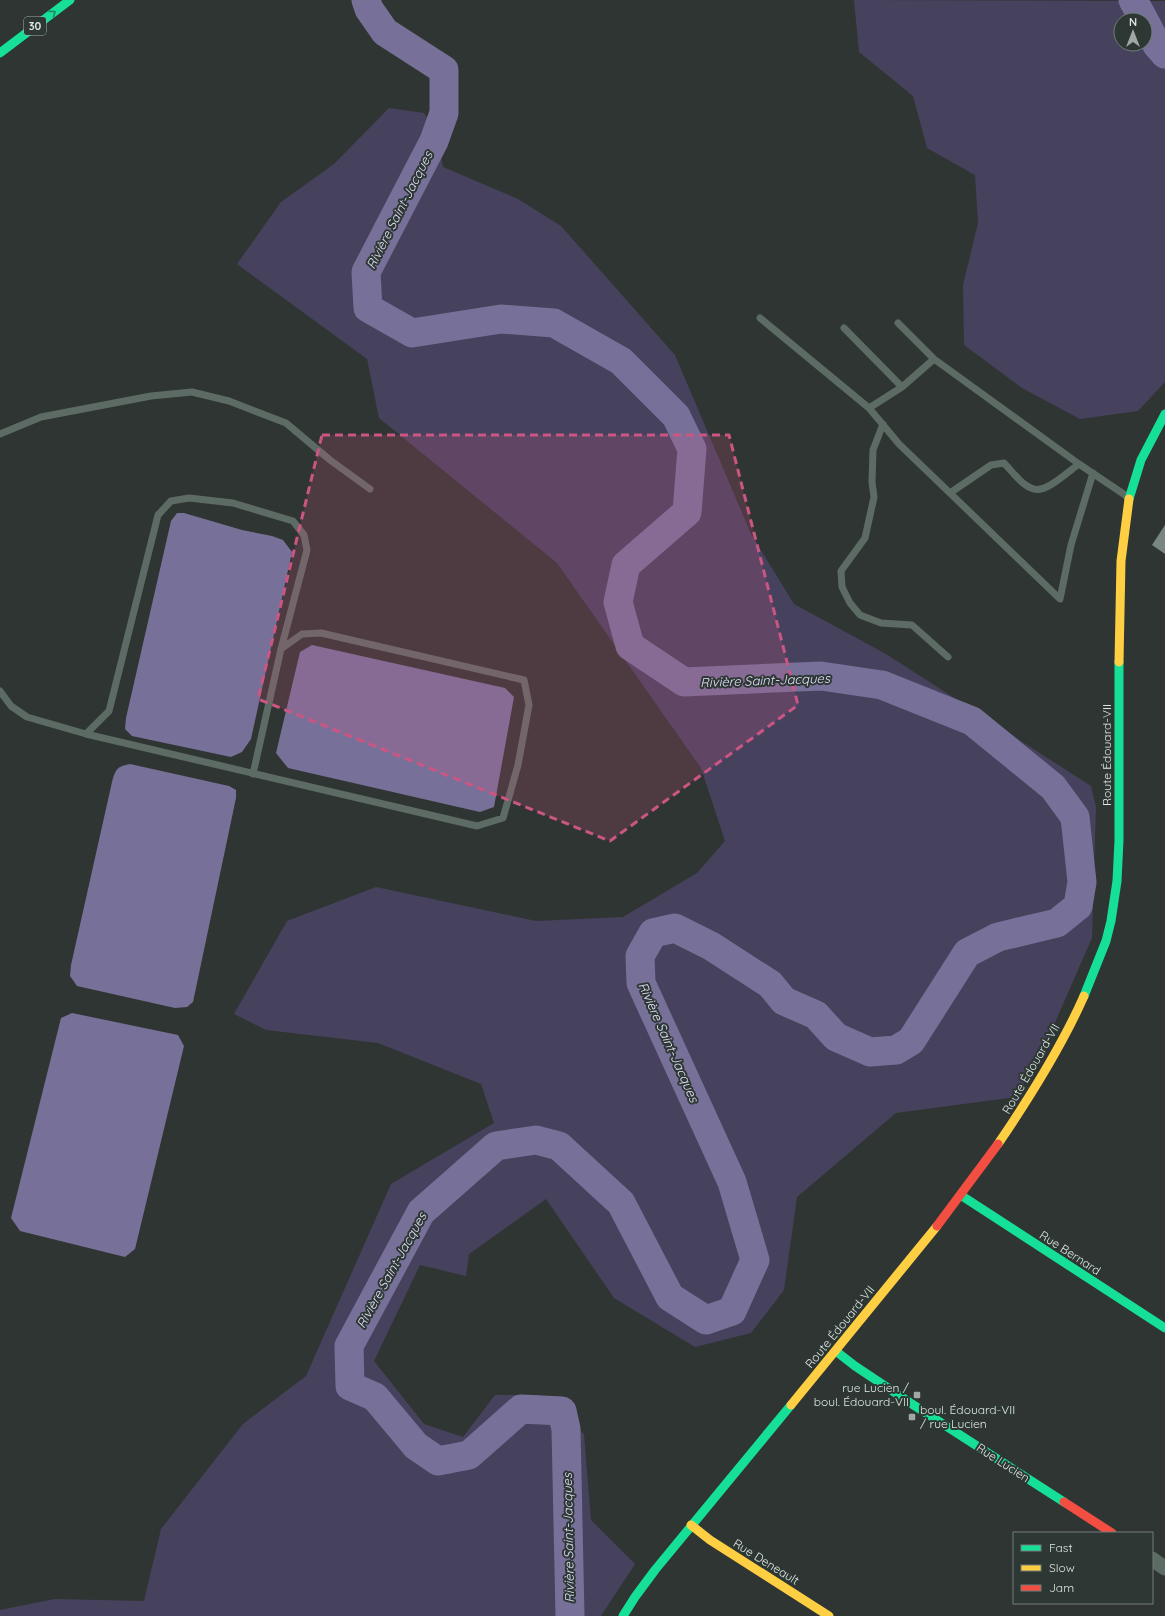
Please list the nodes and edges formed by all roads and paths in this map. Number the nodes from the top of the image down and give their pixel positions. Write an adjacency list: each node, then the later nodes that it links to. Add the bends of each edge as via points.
1 (70, 0): 2 (main road, 30, one-way to 1)
2 (0, 53)
3 (760, 318): 8 (lane)
4 (898, 323): 6 (lane)
5 (844, 328): 7 (lane)
6 (934, 359): 7 (lane); 12 (lane)
7 (902, 387): 8 (lane)
8 (869, 408): 10 (lane)
9 (1165, 414): 16 (main road, Route Édouard-VII, via 1139,465)
10 (882, 424): 15 (lane); 18 (lane, via 873,450 874,497 865,538 841,571 842,586 850,603 860,615 881,623 912,625)
11 (0, 434): 14 (lane, via 41,417 151,396 192,392 229,400 286,422 330,460)
12 (1079, 464): 13 (lane); 15 (lane, via 1045,490 1034,490 1022,482 1004,463 991,465)
13 (1093, 473): 15 (lane, via 1071,545 1060,599); 16 (lane)
14 (370, 489)
15 (950, 493)
16 (1130, 498): 22 (main road, Route Édouard-VII, via 1119,582 1119,852 1117,892 1112,921 1098,963 1061,1042 1010,1128)
17 (281, 649): 20 (lane, via 307,550 304,535 293,521 233,503 189,498 171,501 158,515 110,711); 21 (lane); 21 (lane, via 302,634 321,633 524,680 529,705 518,765 503,818 477,826)
18 (948, 657)
19 (0, 691): 20 (lane, via 11,706 27,717)
20 (86, 734): 21 (lane)
21 (253, 774)
22 (962, 1196): 23 (main road, Rue Bernard); 24 (main road, Route Édouard-VII)
23 (1165, 1328)
24 (837, 1352): 25 (main road, Route Édouard-VII); 26 (main road, Rue Lucien, via 915,1406)
25 (691, 1525): 29 (main road, Route Édouard-VII, via 651,1575); 30 (main road, Rue Deneault, via 710,1540)
26 (1110, 1532)
27 (1153, 1560): 28 (street)
28 (1165, 1568)
29 (623, 1616)
30 (829, 1616)

